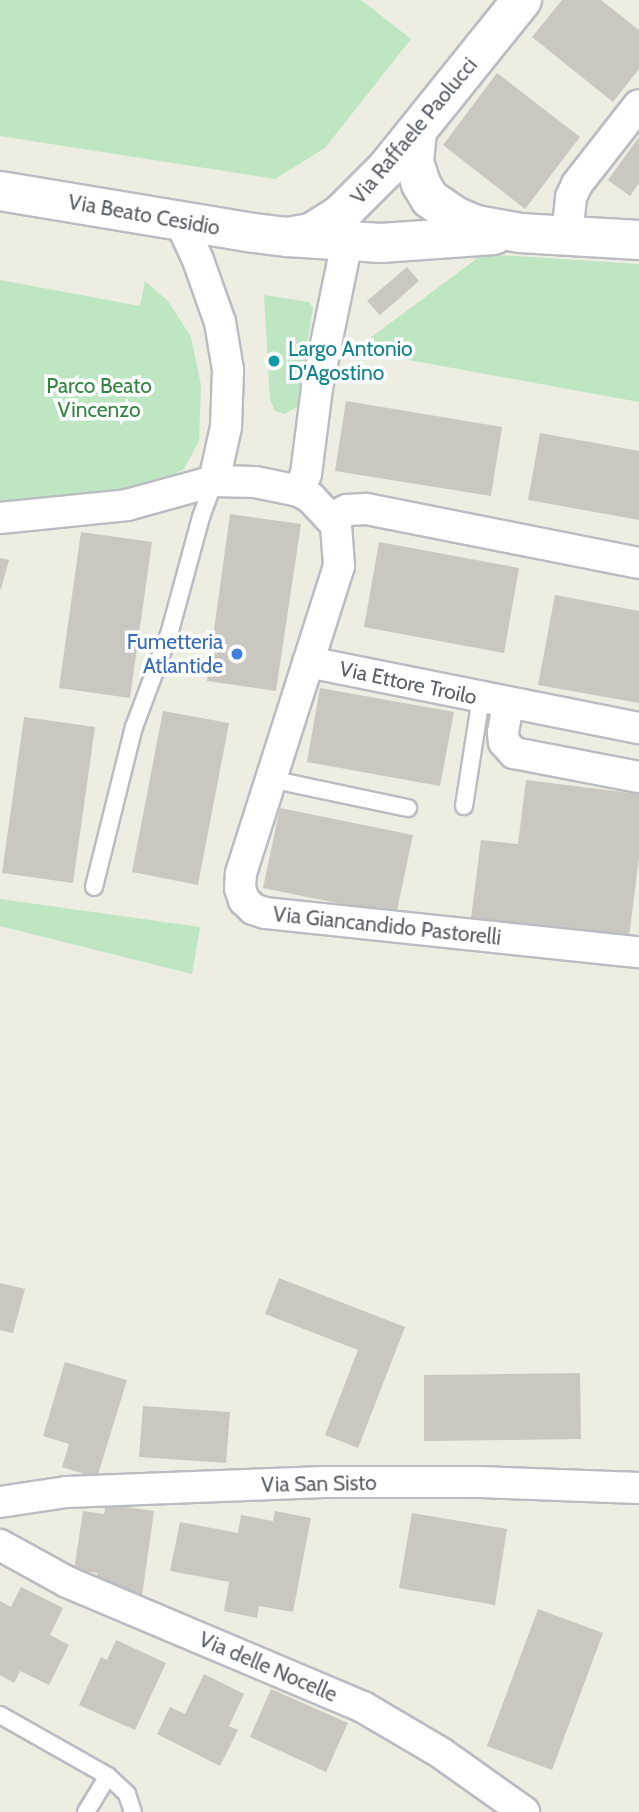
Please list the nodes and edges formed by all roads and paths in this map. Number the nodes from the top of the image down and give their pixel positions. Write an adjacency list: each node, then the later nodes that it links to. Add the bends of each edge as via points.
1 (522, 0): 3 (main road, Via Raffaele Paolucci)
2 (639, 105): 7 (street, via 577,184)
3 (417, 132): 6 (main road, via 416,171 430,199 467,222); 8 (main road, Via Raffaele Paolucci, via 341,214 318,230)
4 (0, 191): 5 (main road, Via Beato Cesidio)
5 (180, 221): 8 (main road, Via Beato Cesidio); 11 (street, via 219,322 228,370 226,427)
6 (520, 233): 7 (main road); 10 (main road, Via Beato Cesidio)
7 (567, 236): 9 (main road)
8 (288, 237): 10 (main road, Via Beato Cesidio)
9 (639, 240)
10 (347, 242): 12 (street, via 317,388 306,474)
11 (214, 481): 12 (street, via 244,481); 13 (street, via 127,505); 23 (lane, via 170,631 134,727)
12 (299, 491): 14 (street)
13 (0, 518)
14 (331, 518): 15 (street, via 347,510 366,509); 16 (street, Via Giancandido Pastorelli, via 339,538 339,566)
15 (639, 563)
16 (309, 662): 17 (street, Via Ettore Troilo); 20 (street, Via Giancandido Pastorelli)
17 (495, 701): 18 (street, Via Ettore Troilo); 19 (street, via 503,738 514,753); 21 (lane)
18 (639, 728)
19 (639, 777)
20 (270, 779): 22 (lane); 24 (street, Via Giancandido Pastorelli, via 239,881 244,900 253,909 432,933)
21 (464, 806)
22 (408, 808)
23 (94, 887)
24 (639, 952)
25 (639, 1488): 26 (street, Via San Sisto, via 324,1482 66,1492)
26 (0, 1502)
27 (0, 1545): 32 (street, Via delle Nocelle, via 67,1582 363,1707 441,1753)
28 (0, 1715): 29 (lane)
29 (108, 1776): 30 (lane); 31 (lane, via 127,1794)
30 (86, 1812)
31 (133, 1812)
32 (524, 1812)

